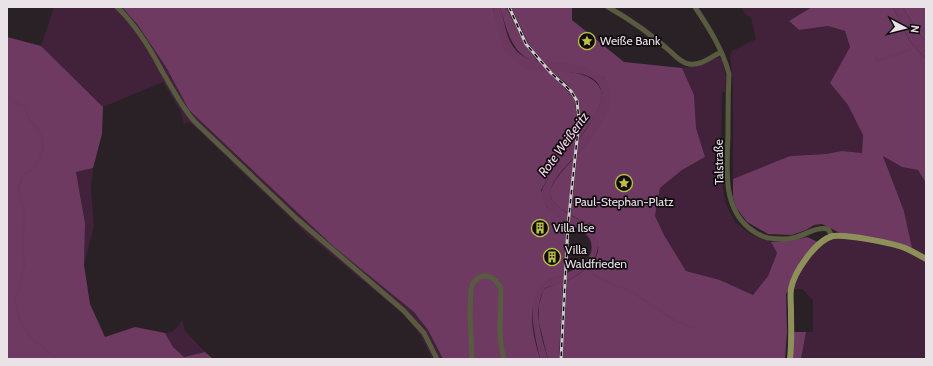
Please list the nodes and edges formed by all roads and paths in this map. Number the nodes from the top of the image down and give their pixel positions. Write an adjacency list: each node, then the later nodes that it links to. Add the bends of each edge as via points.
1 (117, 7): 7 (street, via 146,44 194,121 297,219 413,320 424,333)
2 (608, 7): 4 (street, via 639,25 689,64 702,62)
3 (695, 7): 4 (street, Talstraße)
4 (721, 52): 5 (street, Talstraße, via 728,74 727,179 736,211 756,234 768,238 793,238 823,228 828,229)
5 (832, 236): 6 (main road, via 844,235 899,246); 10 (main road, via 811,252 791,289)
6 (926, 259)
7 (437, 359)
8 (472, 359): 9 (street, via 471,289 478,278 485,276 495,280 501,288 500,328)
9 (504, 359)
10 (790, 359)

